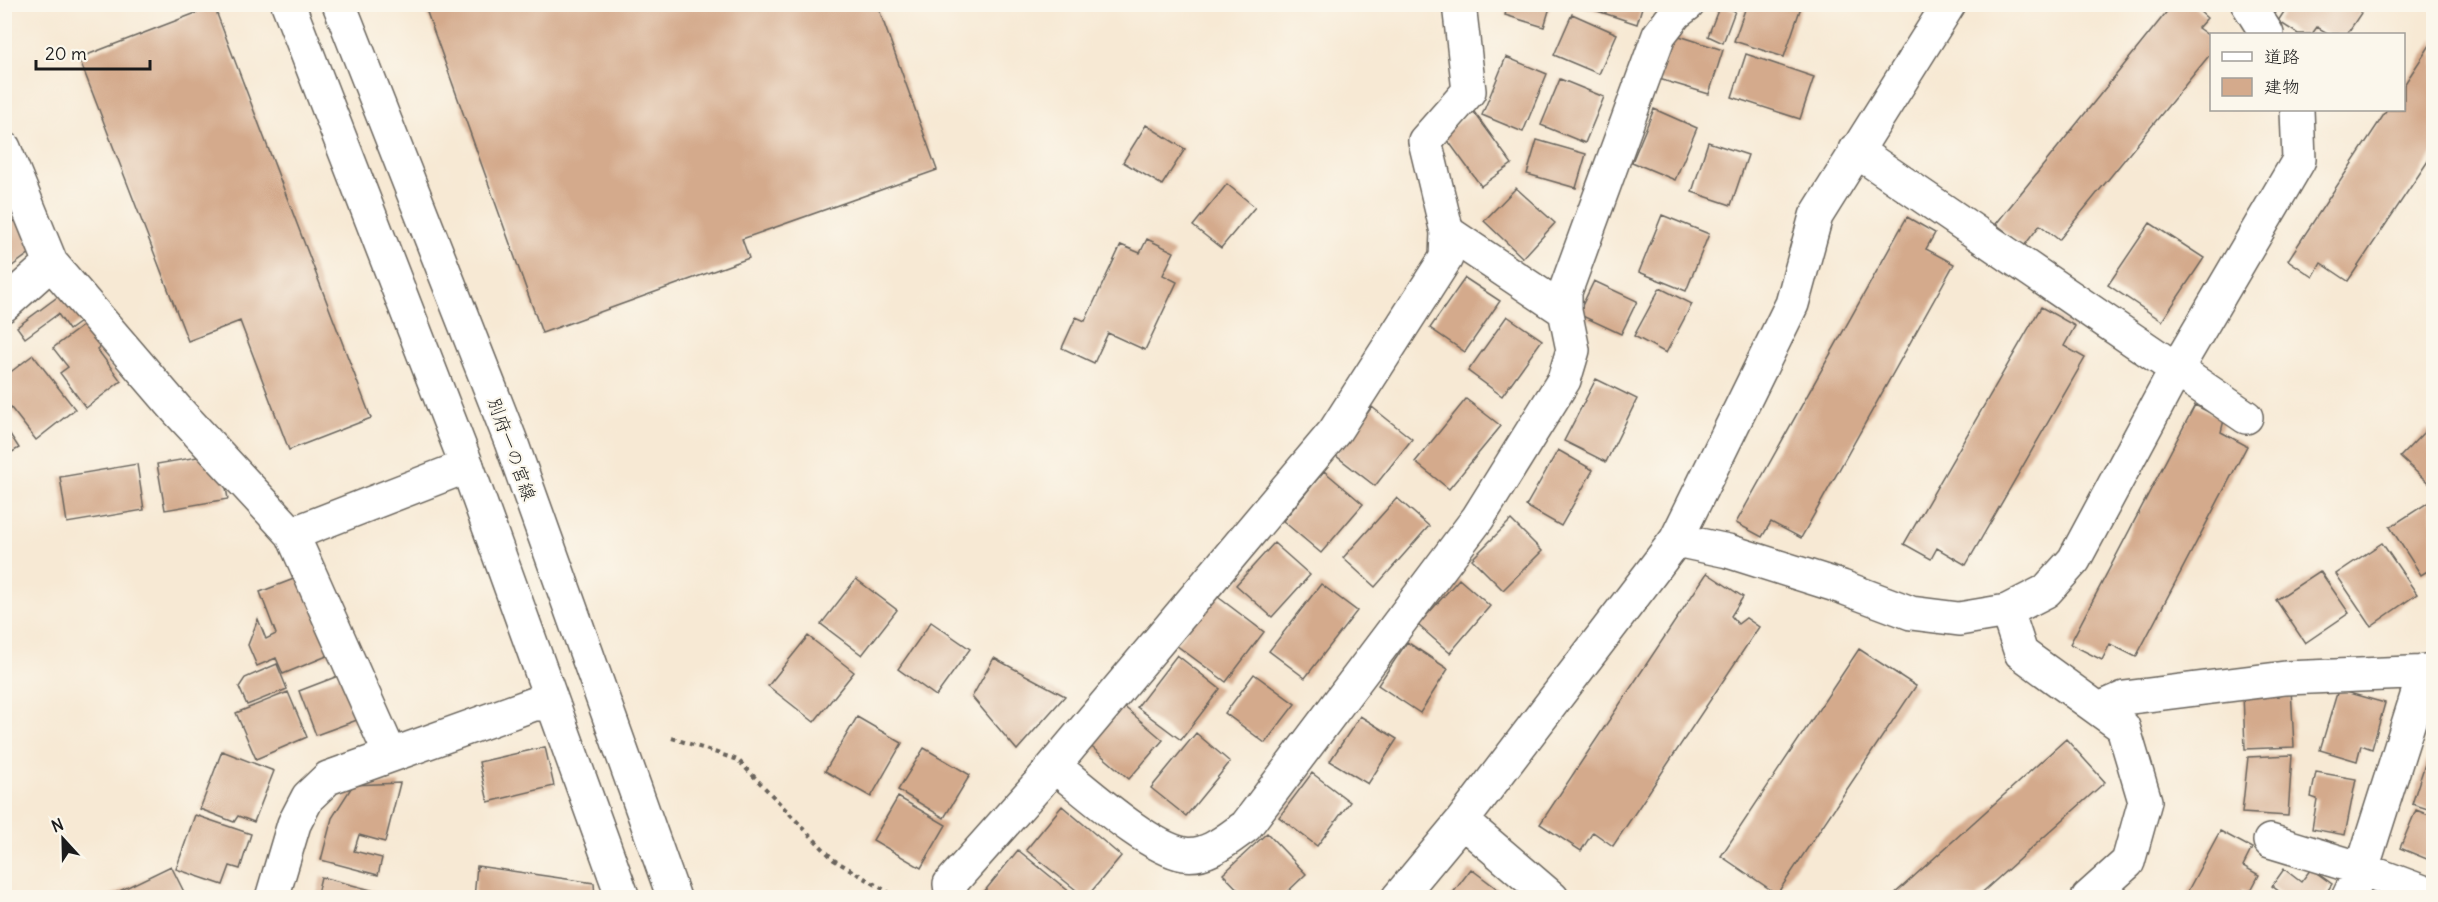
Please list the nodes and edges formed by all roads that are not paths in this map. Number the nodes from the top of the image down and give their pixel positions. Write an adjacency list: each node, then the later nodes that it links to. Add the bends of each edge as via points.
1 (288, 4): 17 (street)
2 (339, 4): 32 (street, 別府一の宮線, via 510,439)
3 (1459, 4): 11 (street, via 1469,91 1425,141)
4 (1688, 4): 14 (street, via 1659,35 1564,292)
5 (1948, 4): 10 (street)
6 (2248, 4): 7 (street)
7 (2266, 33)
8 (2297, 111): 15 (street, via 2299,160)
9 (4, 148): 12 (street)
10 (1855, 150): 15 (street); 19 (street, via 1816,216 1792,304)
11 (1447, 232): 14 (street); 25 (street, via 1446,258 1335,431)
12 (51, 263): 13 (street); 18 (street, via 177,410)
13 (4, 304)
14 (1564, 311): 25 (street, via 1573,350 1564,380 1478,518 1246,826 1213,849 1185,855 1151,840)
15 (2177, 368): 16 (street); 20 (street, via 2074,560 2046,591)
16 (2246, 417)
17 (467, 466): 18 (street); 22 (street)
18 (292, 534): 24 (street)
19 (1676, 540): 20 (street, via 1728,551 1911,613 1959,619); 26 (street)
20 (2007, 611): 23 (street, via 2021,653)
21 (2429, 672): 23 (street, via 2285,678 2124,698); 28 (street)
22 (551, 704): 24 (street, via 534,704); 31 (street)
23 (2098, 709): 36 (street, via 2123,727 2145,801 2128,862)
24 (390, 754): 30 (street, via 328,778 308,797 294,824)
25 (1054, 766): 33 (street, via 950,884)
26 (1462, 821): 34 (street); 35 (street)
27 (2270, 841): 28 (street)
28 (2355, 883): 29 (street)
29 (2433, 896)
30 (272, 897)
31 (622, 897)
32 (674, 897)
33 (952, 897)
34 (1398, 897)
35 (1552, 897)
36 (2088, 897)

